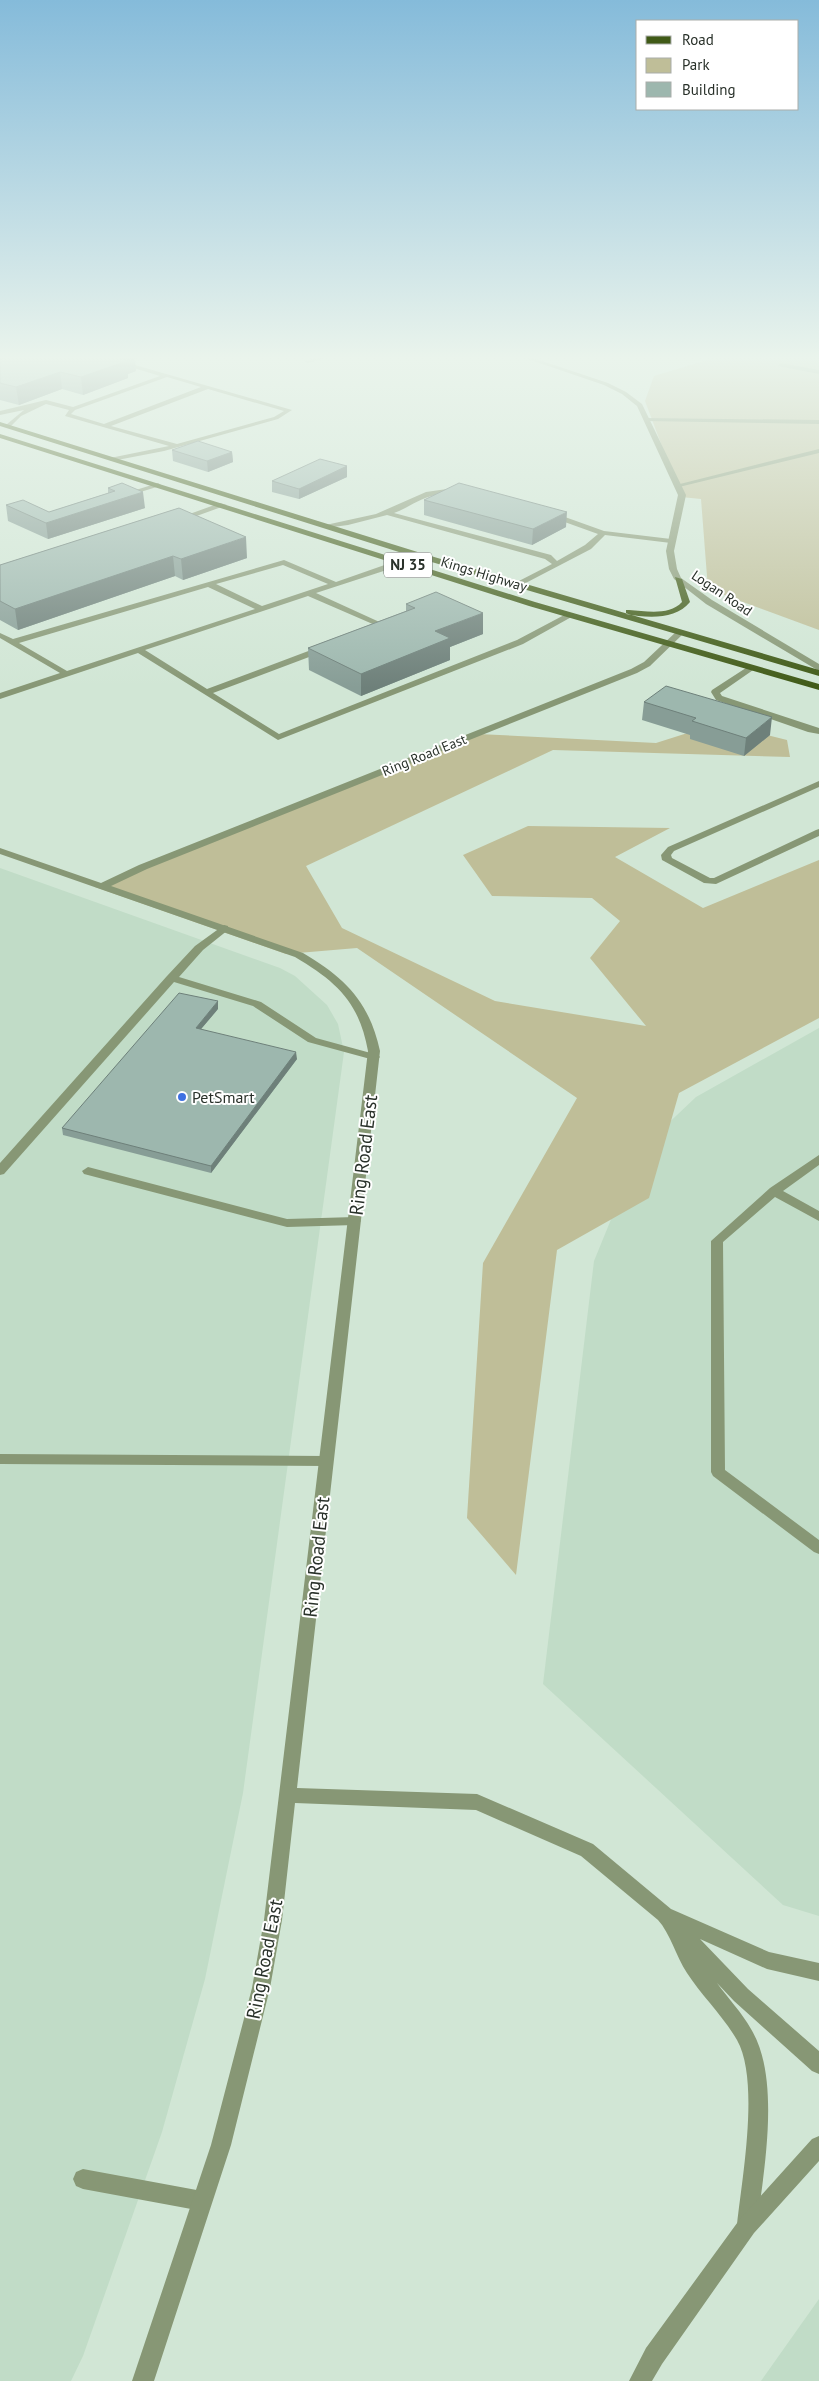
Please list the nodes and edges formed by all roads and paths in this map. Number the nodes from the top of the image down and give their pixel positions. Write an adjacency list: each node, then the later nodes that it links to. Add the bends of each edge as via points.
1 (97, 466): 5 (main road, Kings Highway / NJ 35)
2 (135, 466): 13 (main road, Kings Highway / NJ 35)
3 (668, 466): 6 (street, Logan Road)
4 (758, 466): 6 (street)
5 (158, 485): 8 (street); 9 (main road, Kings Highway / NJ 35)
6 (678, 486): 15 (street, Logan Road, via 682,495)
7 (470, 495): 11 (street, via 438,490)
8 (119, 496)
9 (222, 505): 12 (street); 16 (main road, Kings Highway / NJ 35)
10 (541, 512): 14 (street)
11 (388, 513): 13 (street); 17 (street, via 548,557)
12 (167, 523)
13 (325, 526): 21 (main road, Kings Highway / NJ 35)
14 (603, 533): 15 (street); 17 (street, via 588,547)
15 (671, 541): 18 (street, Logan Road, via 673,569)
16 (400, 563): 20 (street); 25 (main road, Kings Highway / NJ 35)
17 (557, 564): 21 (street)
18 (678, 579): 24 (main road, via 686,602 676,611 654,614); 34 (street, Logan Road, via 709,602)
19 (209, 584): 20 (street, via 284,562); 23 (street); 29 (street)
20 (335, 584): 22 (street)
21 (518, 585): 24 (main road, Kings Highway / NJ 35)
22 (308, 593): 23 (street); 26 (street, via 382,625)
23 (262, 609): 32 (street)
24 (602, 610): 27 (main road, Kings Highway / NJ 35)
25 (571, 615): 30 (main road, Kings Highway / NJ 35); 38 (street, via 520,642 278,736)
26 (364, 632)
27 (680, 633): 30 (street, Ring Road East); 35 (main road, Kings Highway / NJ 35)
28 (0, 635): 29 (street)
29 (12, 642): 36 (street)
30 (667, 643): 33 (main road, Kings Highway / NJ 35); 44 (street, Ring Road East, via 647,664 634,671 143,867)
31 (329, 646): 38 (street)
32 (139, 650): 36 (street); 38 (street)
33 (752, 668): 37 (main road, Kings Highway / NJ 35); 40 (street, via 715,692 719,698)
34 (819, 668)
35 (819, 673)
36 (67, 674): 39 (street)
37 (819, 687)
38 (207, 692)
39 (0, 696)
40 (819, 731)
41 (819, 784): 42 (street, via 671,849 666,855 667,860 708,881 716,881)
42 (819, 832)
43 (0, 851): 44 (street, Ring Road East)
44 (103, 886): 45 (street, Ring Road East)
45 (224, 928): 46 (street, via 199,948); 47 (street, Ring Road East, via 299,955 339,982 354,998 367,1020)
46 (172, 978): 47 (street, via 257,1004 312,1040); 49 (street)
47 (374, 1057): 53 (street, Ring Road East)
48 (819, 1159): 51 (street)
49 (0, 1170)
50 (88, 1171): 53 (street, via 287,1223)
51 (774, 1191): 52 (street); 56 (street, via 717,1241 718,1472)
52 (819, 1217)
53 (355, 1221): 55 (street, Ring Road East)
54 (0, 1459): 55 (street)
55 (326, 1461): 57 (street, Ring Road East)
56 (819, 1548)
57 (289, 1795): 58 (street, via 477,1802 587,1850); 63 (street, Ring Road East, via 261,1988 221,2145)
58 (664, 1914): 59 (street, via 767,1960); 60 (street, via 741,1995); 64 (street, via 693,1966 745,2036 756,2072 757,2141)
59 (819, 1972)
60 (819, 2064)
61 (819, 2146): 64 (street)
62 (82, 2179): 63 (street)
63 (202, 2201): 65 (street, Ring Road East)
64 (746, 2226): 66 (street, via 654,2356)
65 (143, 2381)
66 (640, 2381)

